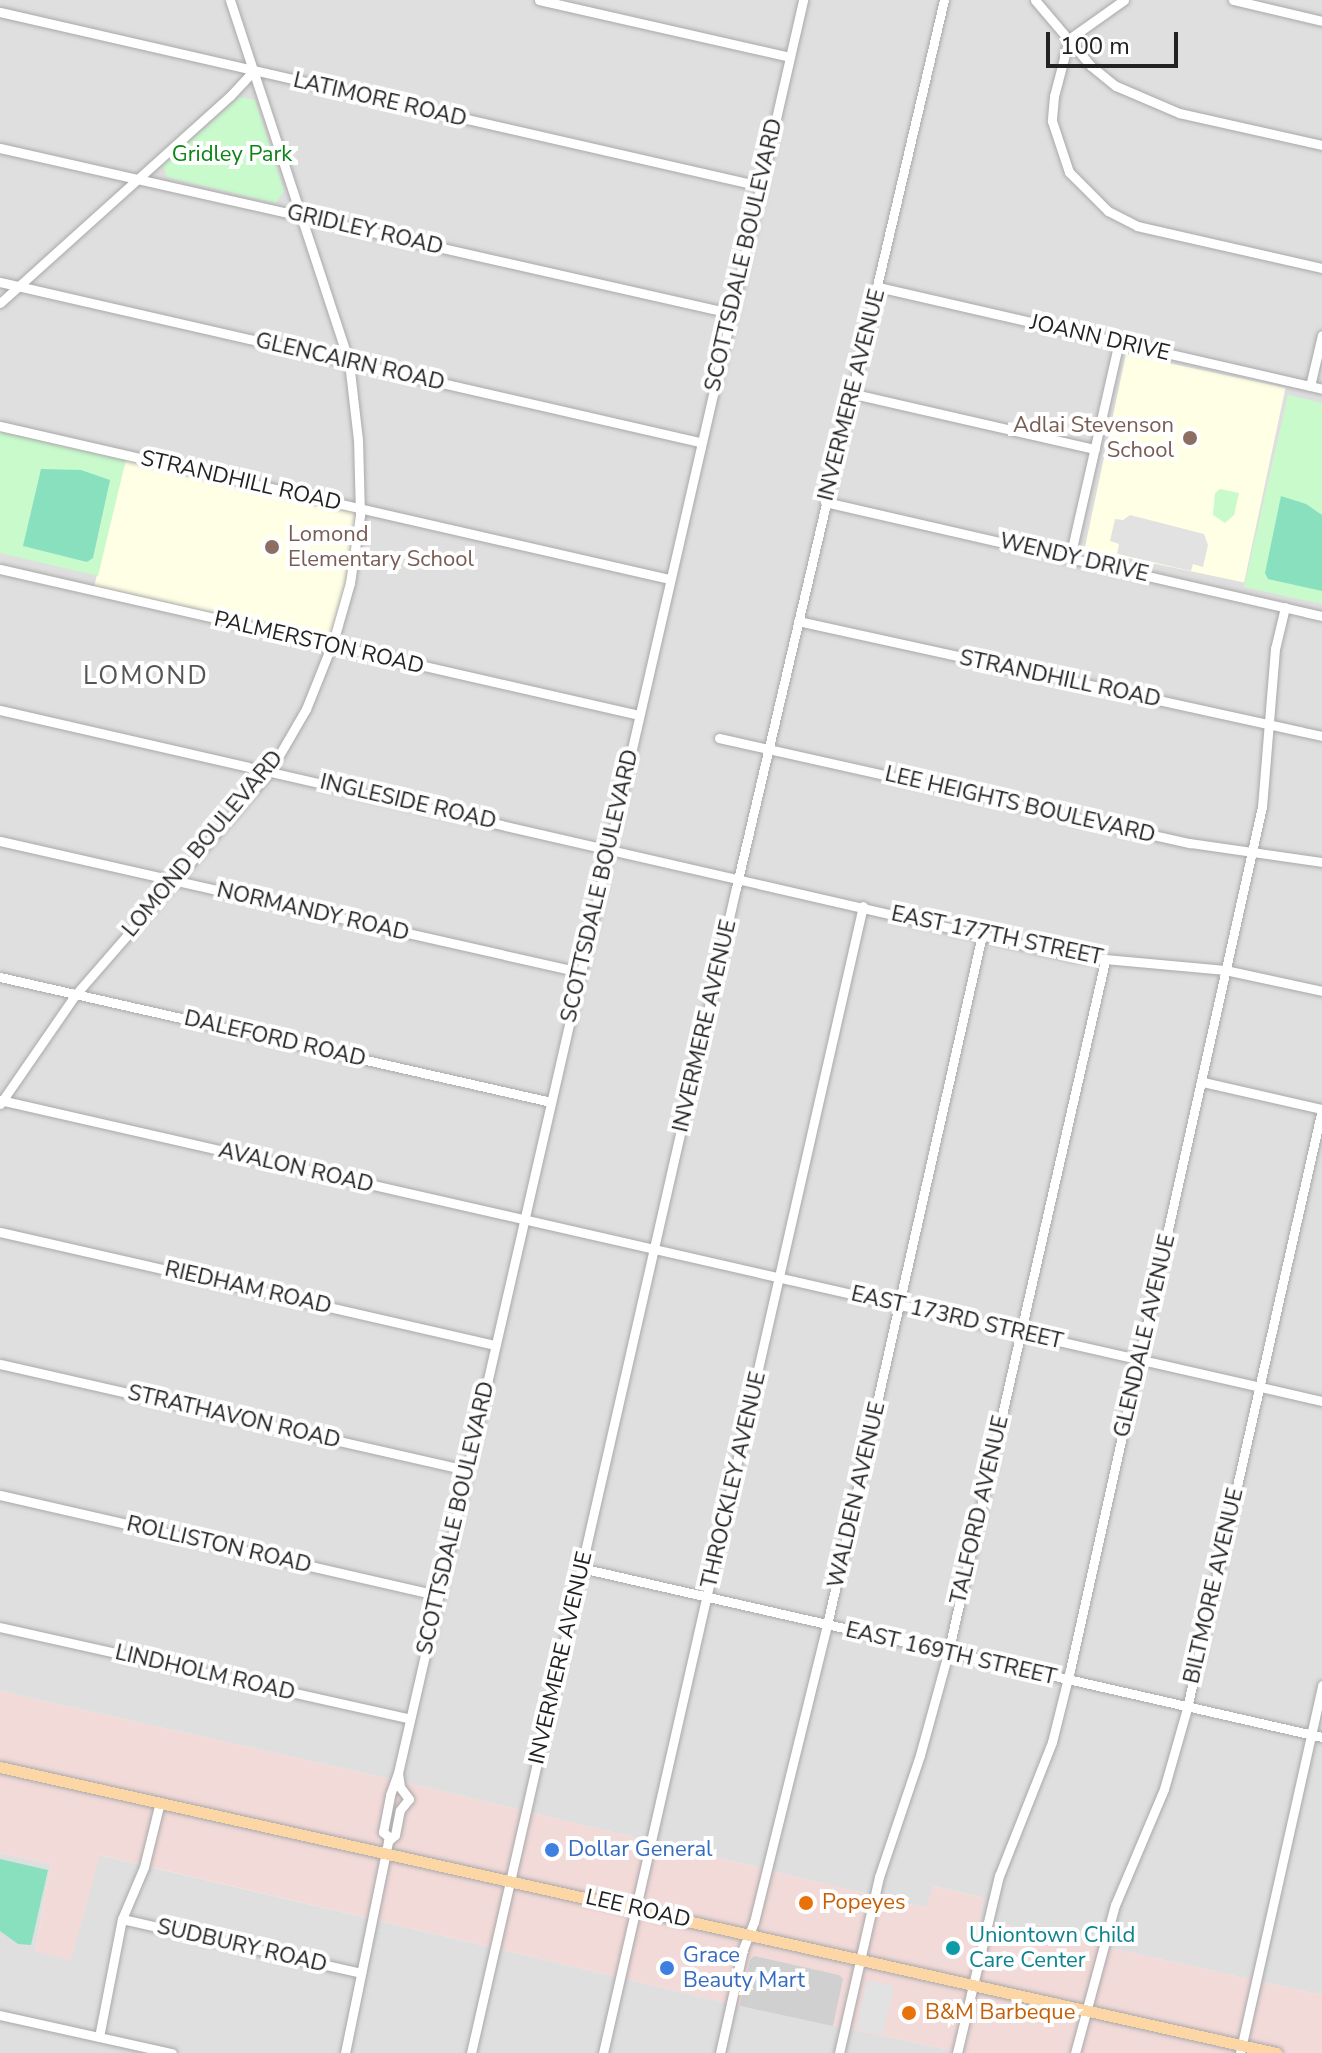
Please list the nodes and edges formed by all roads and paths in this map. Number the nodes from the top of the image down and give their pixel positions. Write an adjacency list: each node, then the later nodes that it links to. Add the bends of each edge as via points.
1 (230, 0): 12 (street, LOMOND BOULEVARD)
2 (539, 0): 11 (street)
3 (803, 0): 11 (street, SCOTTSDALE BOULEVARD)
4 (944, 0): 21 (street, INVERMERE AVENUE)
5 (1035, 0): 10 (street)
6 (1124, 0): 10 (street)
7 (1233, 0): 9 (street)
8 (0, 12): 12 (street, LATIMORE ROAD)
9 (1322, 21)
10 (1069, 39): 13 (street, via 1091,66 1144,99 1179,113); 18 (street, via 1052,121 1069,172 1096,201 1137,226)
11 (790, 57): 16 (street, SCOTTSDALE BOULEVARD)
12 (253, 71): 15 (street); 16 (street, LATIMORE ROAD); 17 (street, LOMOND BOULEVARD)
13 (1322, 145)
14 (0, 148): 15 (street, GRIDLEY ROAD)
15 (138, 179): 17 (street, GRIDLEY ROAD); 20 (street)
16 (760, 186): 23 (street, SCOTTSDALE BOULEVARD)
17 (301, 215): 23 (street, GRIDLEY ROAD); 26 (street, LOMOND BOULEVARD)
18 (1322, 268)
19 (0, 282): 20 (street, GLENCAIRN ROAD)
20 (18, 286): 22 (street); 26 (street, GLENCAIRN ROAD)
21 (878, 287): 25 (street, JOANN DRIVE); 29 (street, INVERMERE AVENUE)
22 (0, 303)
23 (730, 313): 31 (street, SCOTTSDALE BOULEVARD)
24 (1322, 335): 27 (street)
25 (1119, 342): 27 (street, JOANN DRIVE); 32 (street)
26 (349, 362): 31 (street, GLENCAIRN ROAD); 34 (street, LOMOND BOULEVARD)
27 (1310, 386): 28 (street, JOANN DRIVE)
28 (1322, 389)
29 (854, 394): 32 (street); 33 (street, INVERMERE AVENUE)
30 (0, 426): 34 (street, STRANDHILL ROAD)
31 (700, 442): 37 (street, SCOTTSDALE BOULEVARD)
32 (1095, 449): 35 (street)
33 (825, 502): 35 (street, WENDY DRIVE); 40 (street, INVERMERE AVENUE)
34 (359, 508): 37 (street, STRANDHILL ROAD); 41 (street, LOMOND BOULEVARD, via 350,583)
35 (1070, 557): 38 (street, WENDY DRIVE)
36 (0, 569): 41 (street, PALMERSTON ROAD)
37 (669, 579): 43 (street, SCOTTSDALE BOULEVARD)
38 (1285, 607): 39 (street, WENDY DRIVE); 44 (street, GLENDALE AVENUE, via 1275,649)
39 (1322, 616)
40 (798, 621): 44 (street, STRANDHILL ROAD); 47 (street, INVERMERE AVENUE)
41 (330, 647): 43 (street, PALMERSTON ROAD); 48 (street, LOMOND BOULEVARD, via 306,709)
42 (0, 710): 48 (street, INGLESIDE ROAD)
43 (639, 715): 50 (street, SCOTTSDALE BOULEVARD)
44 (1272, 725): 45 (street, STRANDHILL ROAD); 51 (street, GLENDALE AVENUE)
45 (1322, 736)
46 (719, 738): 47 (street, LEE HEIGHTS BOULEVARD)
47 (768, 748): 51 (street, LEE HEIGHTS BOULEVARD); 54 (street, INVERMERE AVENUE)
48 (270, 771): 50 (street, INGLESIDE ROAD); 55 (street, LOMOND BOULEVARD)
49 (0, 841): 55 (street, NORMANDY ROAD)
50 (609, 848): 52 (street, INGLESIDE ROAD); 60 (street, SCOTTSDALE BOULEVARD)
51 (1253, 853): 53 (street, LEE HEIGHTS BOULEVARD); 59 (street, GLENDALE AVENUE)
52 (675, 862): 54 (street, EAST 177TH STREET)
53 (1322, 862)
54 (739, 877): 56 (street, EAST 177TH STREET); 71 (street, INVERMERE AVENUE)
55 (175, 880): 60 (street, NORMANDY ROAD); 63 (street, LOMOND BOULEVARD)
56 (863, 906): 57 (street, EAST 177TH STREET); 72 (street, THROCKLEY AVENUE)
57 (982, 935): 58 (street, EAST 177TH STREET); 73 (street, WALDEN AVENUE)
58 (1105, 961): 59 (street, EAST 177TH STREET); 74 (street, TALFORD AVENUE)
59 (1225, 970): 62 (street, EAST 177TH STREET); 64 (street, GLENDALE AVENUE)
60 (580, 972): 66 (street, SCOTTSDALE BOULEVARD)
61 (0, 977): 63 (street, DALEFORD ROAD)
62 (1322, 991)
63 (76, 994): 65 (street, LOMOND BOULEVARD); 66 (street, DALEFORD ROAD)
64 (1203, 1082): 67 (street); 76 (street, GLENDALE AVENUE)
65 (1, 1101): 68 (street, AVALON ROAD)
66 (551, 1102): 68 (street, SCOTTSDALE BOULEVARD)
67 (1322, 1109): 78 (street, BILTMORE AVENUE)
68 (524, 1221): 70 (street, AVALON ROAD); 75 (street, SCOTTSDALE BOULEVARD)
69 (0, 1232): 75 (street, RIEDHAM ROAD)
70 (592, 1236): 71 (street, EAST 173RD STREET)
71 (655, 1250): 72 (street, EAST 173RD STREET); 82 (street, INVERMERE AVENUE)
72 (779, 1278): 73 (street, EAST 173RD STREET); 84 (street, THROCKLEY AVENUE)
73 (900, 1305): 74 (street, EAST 173RD STREET); 85 (street, WALDEN AVENUE)
74 (1020, 1332): 76 (street, EAST 173RD STREET); 87 (street, TALFORD AVENUE)
75 (495, 1345): 80 (street, SCOTTSDALE BOULEVARD)
76 (1139, 1359): 78 (street, EAST 173RD STREET); 88 (street, GLENDALE AVENUE)
77 (0, 1364): 80 (street, STRATHAVON ROAD)
78 (1259, 1387): 79 (street, EAST 173RD STREET); 90 (street, BILTMORE AVENUE)
79 (1322, 1401)
80 (468, 1470): 83 (street, SCOTTSDALE BOULEVARD)
81 (0, 1495): 83 (street, ROLLISTON ROAD)
82 (581, 1568): 84 (street, EAST 169TH STREET); 99 (street, INVERMERE AVENUE)
83 (438, 1595): 91 (street, SCOTTSDALE BOULEVARD)
84 (708, 1598): 85 (street, EAST 169TH STREET); 100 (street, THROCKLEY AVENUE)
85 (827, 1625): 87 (street, EAST 169TH STREET); 102 (street, WALDEN AVENUE)
86 (0, 1627): 91 (street, LINDHOLM ROAD)
87 (948, 1653): 88 (street, EAST 169TH STREET); 103 (street, TALFORD AVENUE, via 879,1877)
88 (1067, 1680): 90 (street, EAST 169TH STREET); 105 (street, GLENDALE AVENUE, via 1052,1742 999,1876)
89 (1322, 1685): 92 (street)
90 (1187, 1708): 92 (street, EAST 169TH STREET); 106 (street, BILTMORE AVENUE, via 1164,1789 1115,1905)
91 (410, 1719): 95 (street, SCOTTSDALE BOULEVARD)
92 (1311, 1734): 93 (street, EAST 169TH STREET); 109 (street)
93 (1322, 1737)
94 (0, 1767): 96 (main road, LEE ROAD)
95 (398, 1773): 97 (street, SCOTTSDALE BOULEVARD, via 383,1832); 97 (street, SCOTTSDALE BOULEVARD, via 409,1799 400,1810 395,1835)
96 (160, 1802): 98 (main road, LEE ROAD); 101 (street, via 144,1867)
97 (389, 1837): 98 (street, SCOTTSDALE BOULEVARD)
98 (386, 1853): 99 (main road, LEE ROAD); 104 (street, SCOTTSDALE BOULEVARD)
99 (510, 1881): 100 (main road, LEE ROAD); 112 (street, INVERMERE AVENUE)
100 (636, 1908): 102 (main road, LEE ROAD); 113 (street, THROCKLEY AVENUE)
101 (122, 1919): 104 (street, SUDBURY ROAD); 108 (street)
102 (748, 1934): 103 (main road, LEE ROAD); 114 (street, WALDEN AVENUE)
103 (860, 1959): 105 (main road, LEE ROAD); 115 (street, TALFORD AVENUE)
104 (361, 1973): 111 (street, SCOTTSDALE BOULEVARD)
105 (972, 1985): 106 (main road, LEE ROAD); 116 (street, GLENDALE AVENUE)
106 (1085, 2010): 109 (main road, LEE ROAD); 117 (street, BILTMORE AVENUE)
107 (0, 2015): 108 (street)
108 (99, 2037): 110 (street)
109 (1240, 2049): 118 (main road, LEE ROAD)
110 (172, 2053)
111 (345, 2053)
112 (471, 2053)
113 (603, 2053)
114 (720, 2053)
115 (839, 2053)
116 (957, 2053)
117 (1075, 2053)
118 (1276, 2053)

